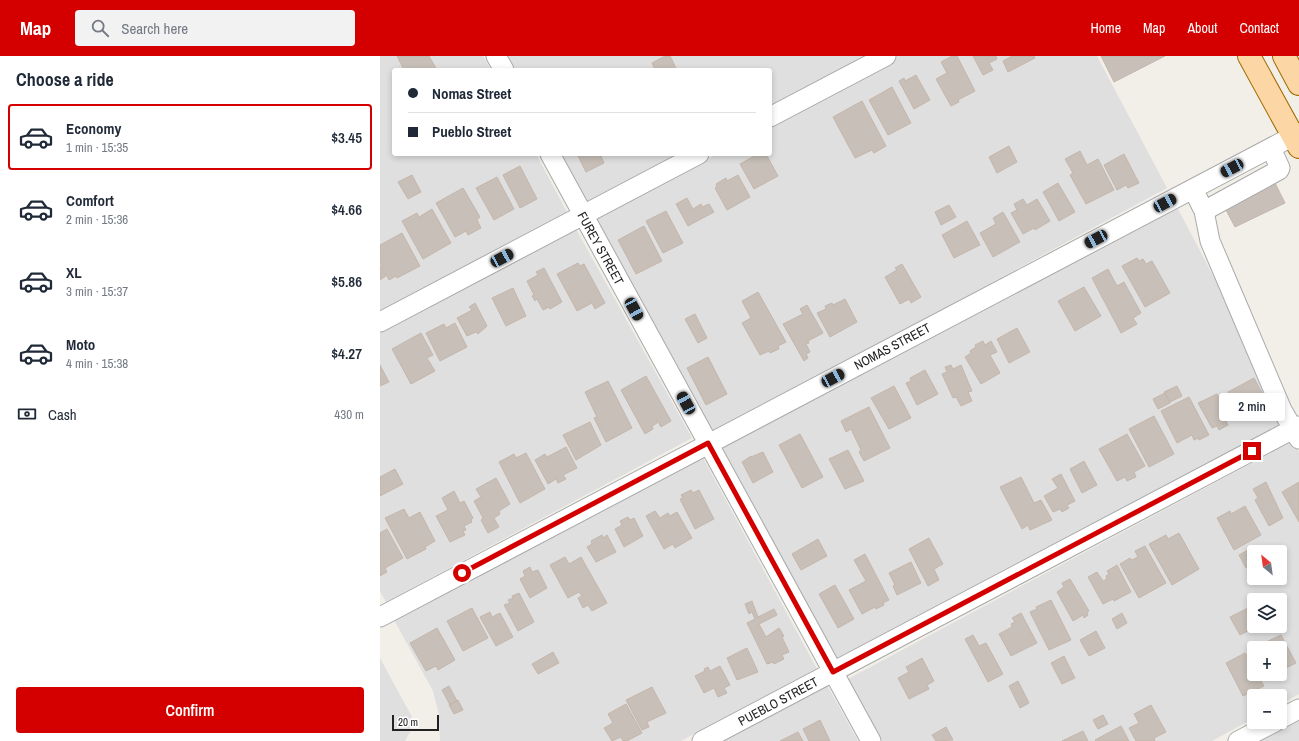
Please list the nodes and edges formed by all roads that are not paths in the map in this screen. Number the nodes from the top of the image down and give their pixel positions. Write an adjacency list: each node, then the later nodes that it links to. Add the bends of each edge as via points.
1 (496, 56): 5 (street)
2 (886, 56): 7 (street)
3 (1249, 56): 8 (main road)
4 (1284, 56): 6 (main road)
5 (503, 68)
6 (1299, 84)
7 (772, 116)
8 (1297, 138): 9 (street, NOMAS STREET)
9 (1271, 148): 12 (street, NOMAS STREET); 13 (street, via 1279,170)
10 (551, 156): 14 (street, FUREY STREET)
11 (695, 156): 14 (street)
12 (1193, 189): 13 (street); 17 (street, NOMAS STREET)
13 (1204, 211): 16 (street, via 1210,241 1282,410)
14 (583, 215): 15 (street); 17 (street, FUREY STREET)
15 (380, 322)
16 (1297, 432): 19 (street, PUEBLO STREET)
17 (708, 443): 18 (street, NOMAS STREET); 19 (street, FUREY STREET)
18 (380, 616)
19 (833, 672): 23 (street, PUEBLO STREET); 24 (street, FUREY STREET)
20 (1299, 709): 21 (street)
21 (1287, 715)
22 (1261, 729): 25 (street)
23 (702, 741)
24 (871, 741)
25 (1238, 741)

